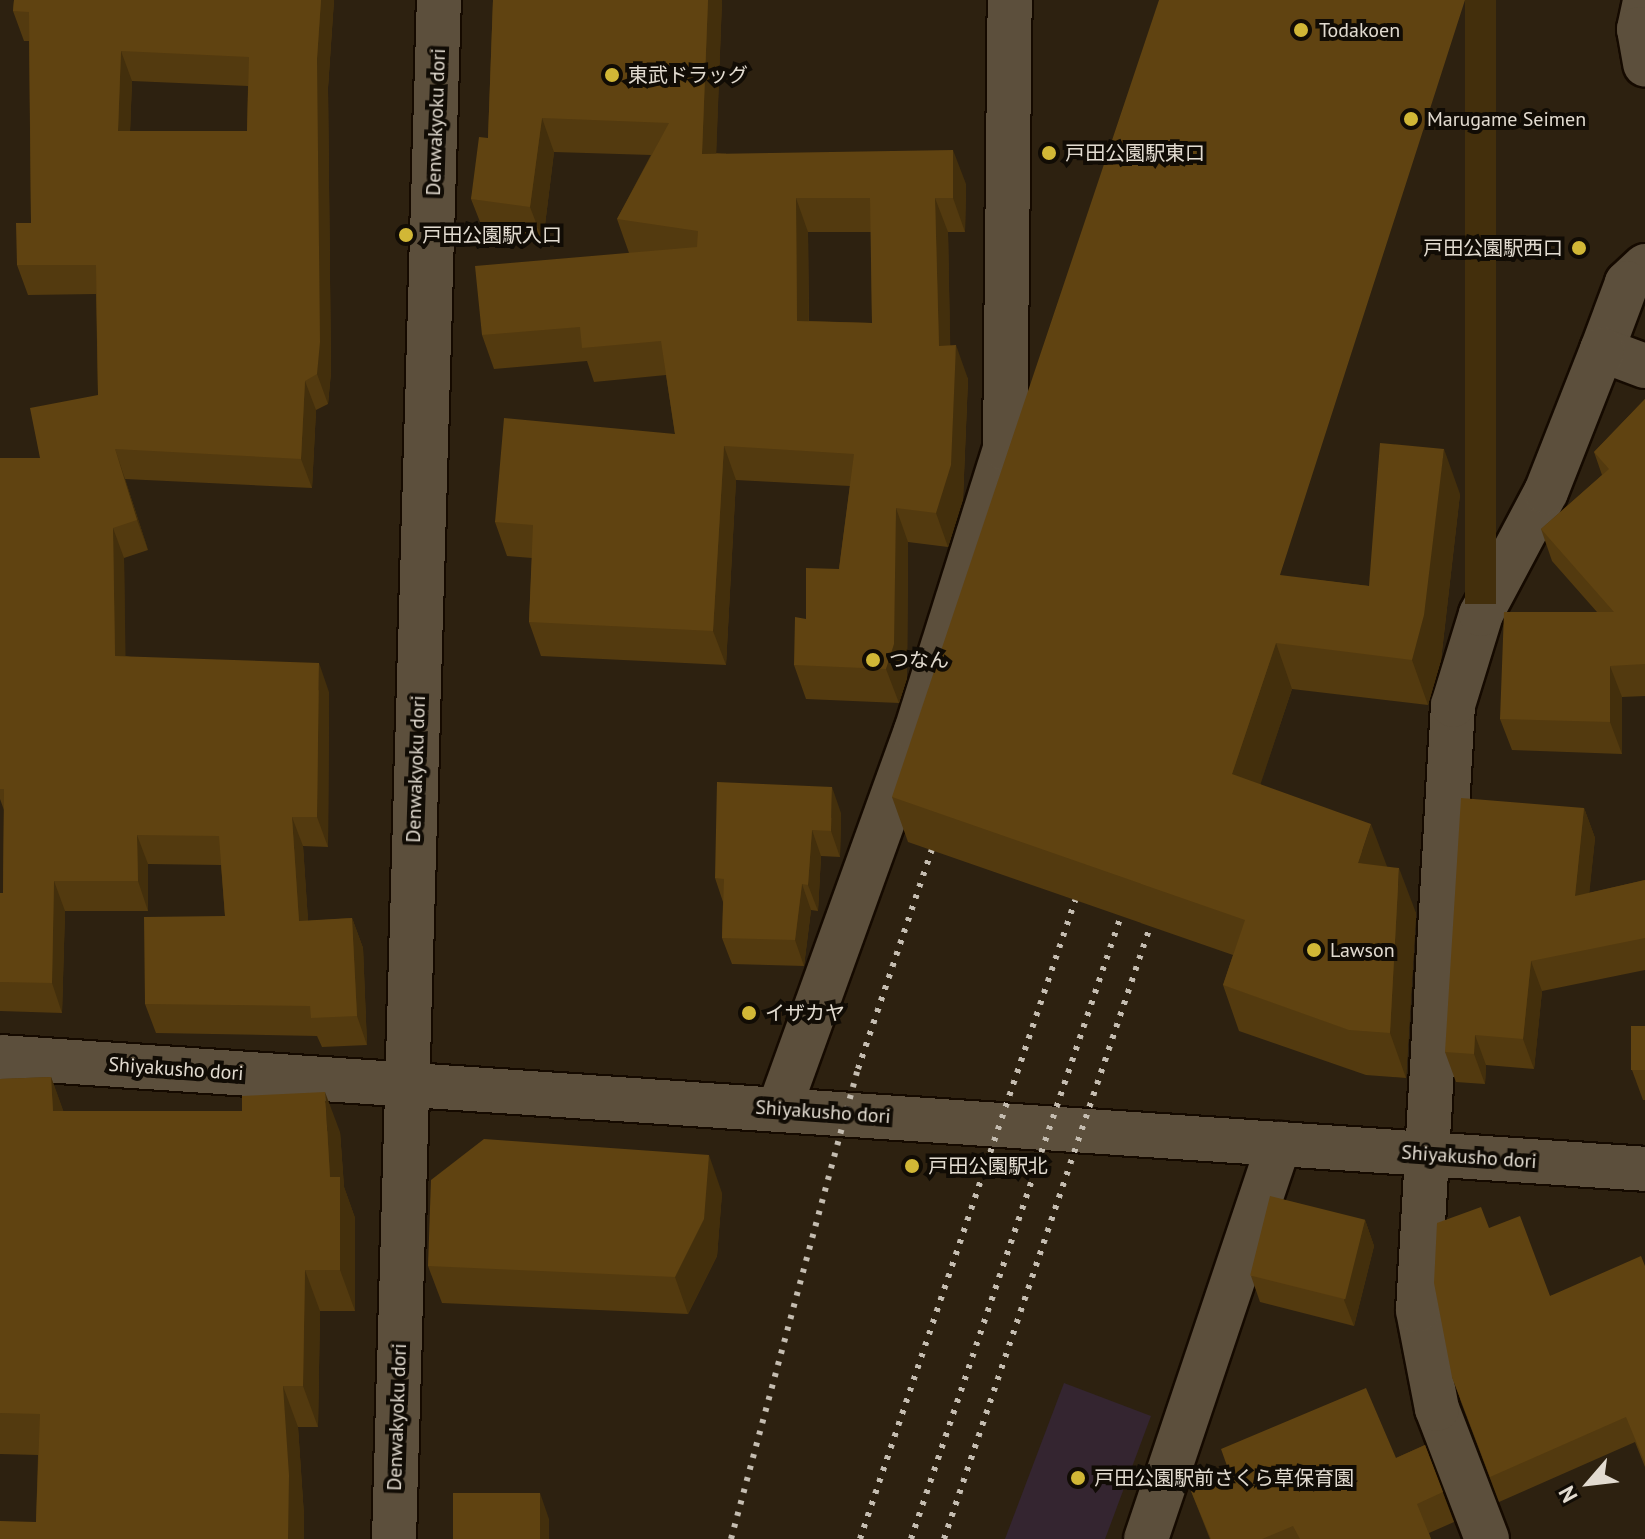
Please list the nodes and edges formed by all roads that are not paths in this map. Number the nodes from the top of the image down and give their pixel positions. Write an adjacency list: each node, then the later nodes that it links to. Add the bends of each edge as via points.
1 (439, 0): 9 (street, Denwakyoku dori)
2 (1010, 0): 10 (street, via 1005,449 916,731)
3 (1645, 1): 4 (street, via 1639,29)
4 (1645, 64)
5 (1645, 266): 6 (street, via 1627,283)
6 (1602, 350): 7 (street); 12 (street, via 1546,492 1481,614 1453,705)
7 (1645, 366)
8 (0, 1057): 9 (street, Shiyakusho dori)
9 (407, 1084): 10 (street, Shiyakusho dori); 14 (street, Denwakyoku dori)
10 (779, 1109): 11 (street, Shiyakusho dori)
11 (1279, 1144): 12 (street, Shiyakusho dori); 15 (street)
12 (1427, 1154): 13 (street, Shiyakusho dori); 16 (street, via 1417,1259 1425,1358)
13 (1645, 1169)
14 (394, 1539)
15 (1146, 1539)
16 (1487, 1539)

